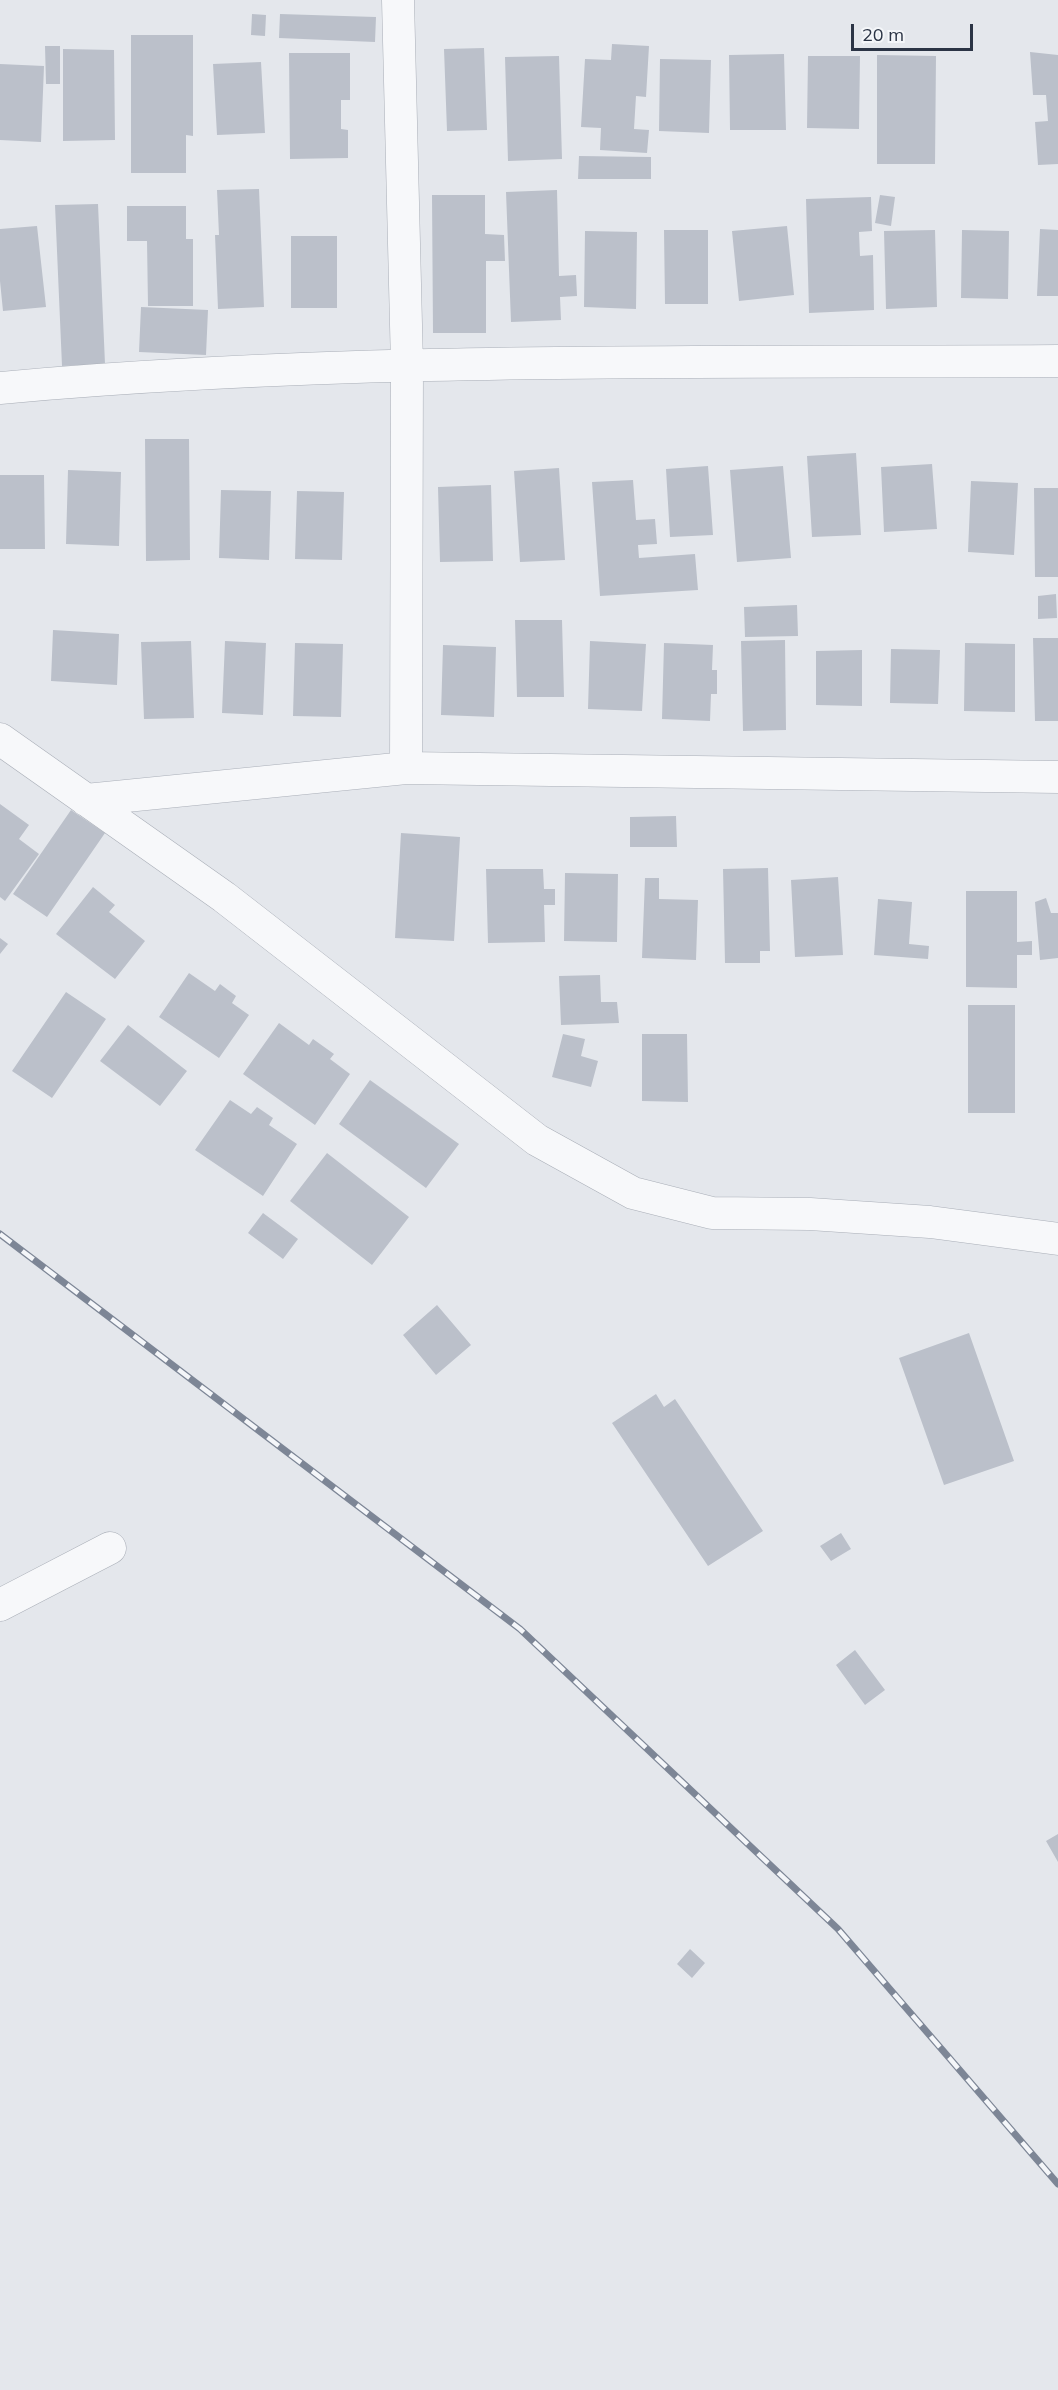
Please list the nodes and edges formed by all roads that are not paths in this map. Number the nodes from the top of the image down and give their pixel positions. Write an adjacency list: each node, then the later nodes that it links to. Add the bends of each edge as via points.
1 (398, 0): 3 (street)
2 (1058, 361): 3 (street)
3 (407, 365): 4 (street, via 86,380); 6 (street)
4 (0, 388)
5 (0, 739): 8 (street)
6 (406, 768): 7 (street); 8 (street)
7 (1058, 777)
8 (86, 800): 9 (street, via 224,897 537,1140 633,1193 712,1214 810,1214 919,1221)
9 (1058, 1239)
10 (110, 1548): 11 (street)
11 (0, 1605)

